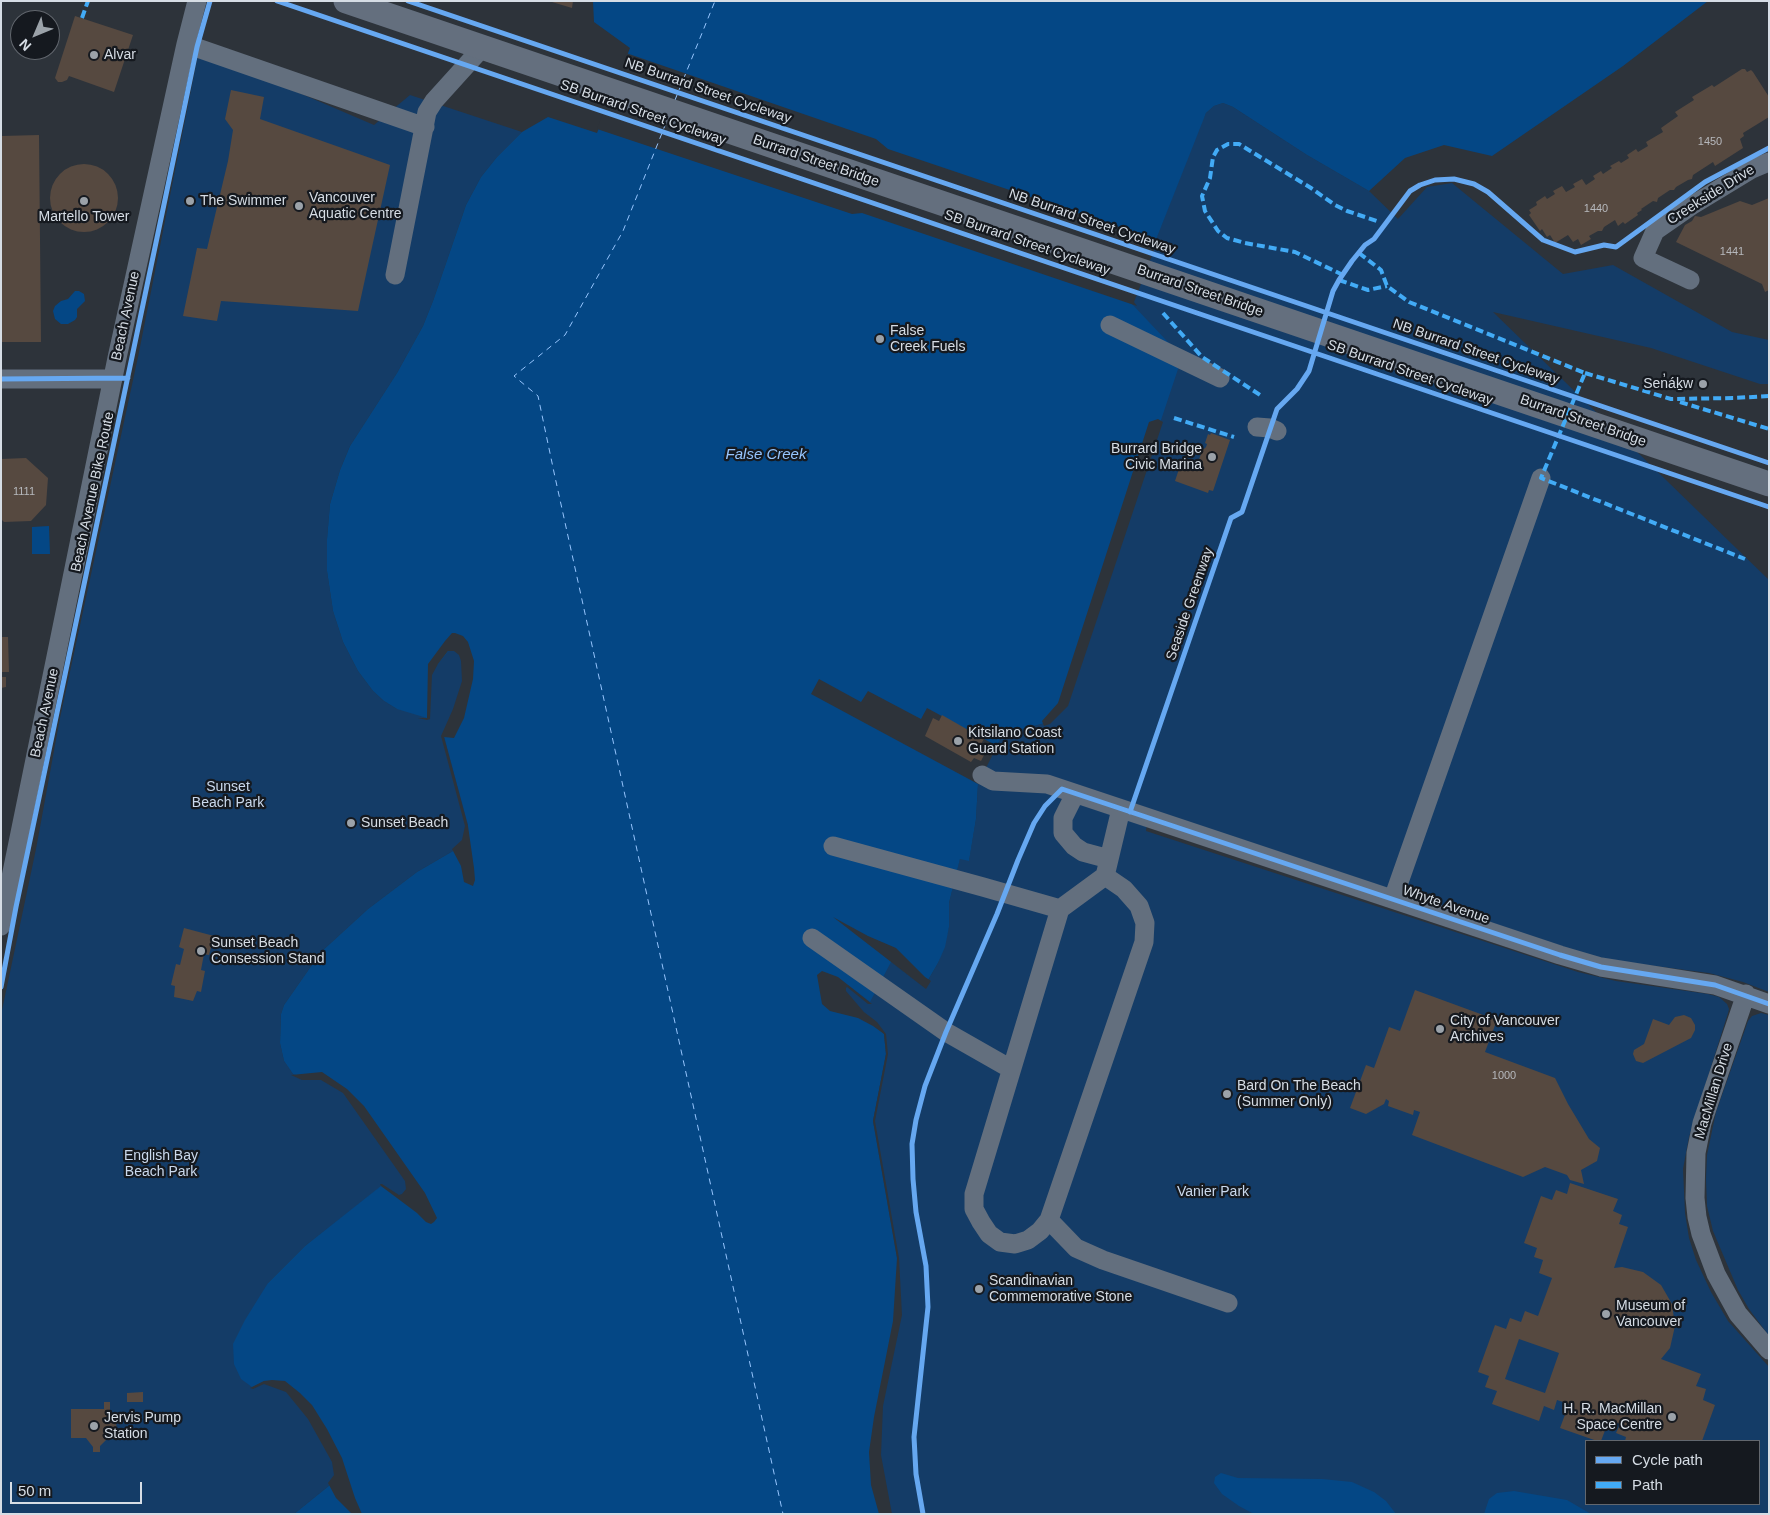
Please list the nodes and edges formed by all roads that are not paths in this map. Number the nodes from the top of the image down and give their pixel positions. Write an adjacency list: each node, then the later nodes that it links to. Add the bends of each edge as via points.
1 (197, 1): 3 (street, Beach Avenue)
2 (346, 1): 16 (main road, Burrard Street Bridge)
3 (186, 44): 5 (street); 10 (street, Beach Avenue)
4 (585, 86): 5 (street, via 481,49 434,101 427,112)
5 (425, 127): 7 (street)
6 (1769, 162): 8 (street, Creekside Drive, via 1752,169 1655,230 1643,258)
7 (396, 275)
8 (1690, 280)
9 (1110, 325): 11 (street)
10 (113, 378): 12 (street); 24 (street, Beach Avenue)
11 (1220, 378)
12 (1, 379)
13 (1257, 428): 14 (street)
14 (1277, 431)
15 (1541, 478): 22 (street)
16 (1769, 484)
17 (982, 776): 18 (street, Whyte Avenue, via 993,782 1047,784)
18 (1075, 794): 19 (street, Whyte Avenue); 21 (street, via 1063,818 1063,833 1074,846)
19 (1121, 809): 21 (street); 22 (street, Whyte Avenue)
20 (833, 846): 23 (street)
21 (1107, 868): 23 (street); 29 (street, via 1139,906 1145,923 1144,942)
22 (1393, 899): 26 (street, Whyte Avenue, via 1592,964 1715,985)
23 (1060, 909): 28 (street)
24 (1, 926)
25 (812, 938): 28 (street, via 946,1032)
26 (1746, 994): 27 (street, Whyte Avenue); 31 (street, MacMillan Drive, via 1702,1123 1696,1152 1695,1198 1701,1234 1716,1274 1738,1314)
27 (1769, 1004)
28 (1012, 1069): 29 (street, via 974,1194 974,1209 989,1234 1000,1242 1015,1244 1028,1240)
29 (1049, 1220): 30 (street, via 1076,1248)
30 (1228, 1304)
31 (1769, 1350)

